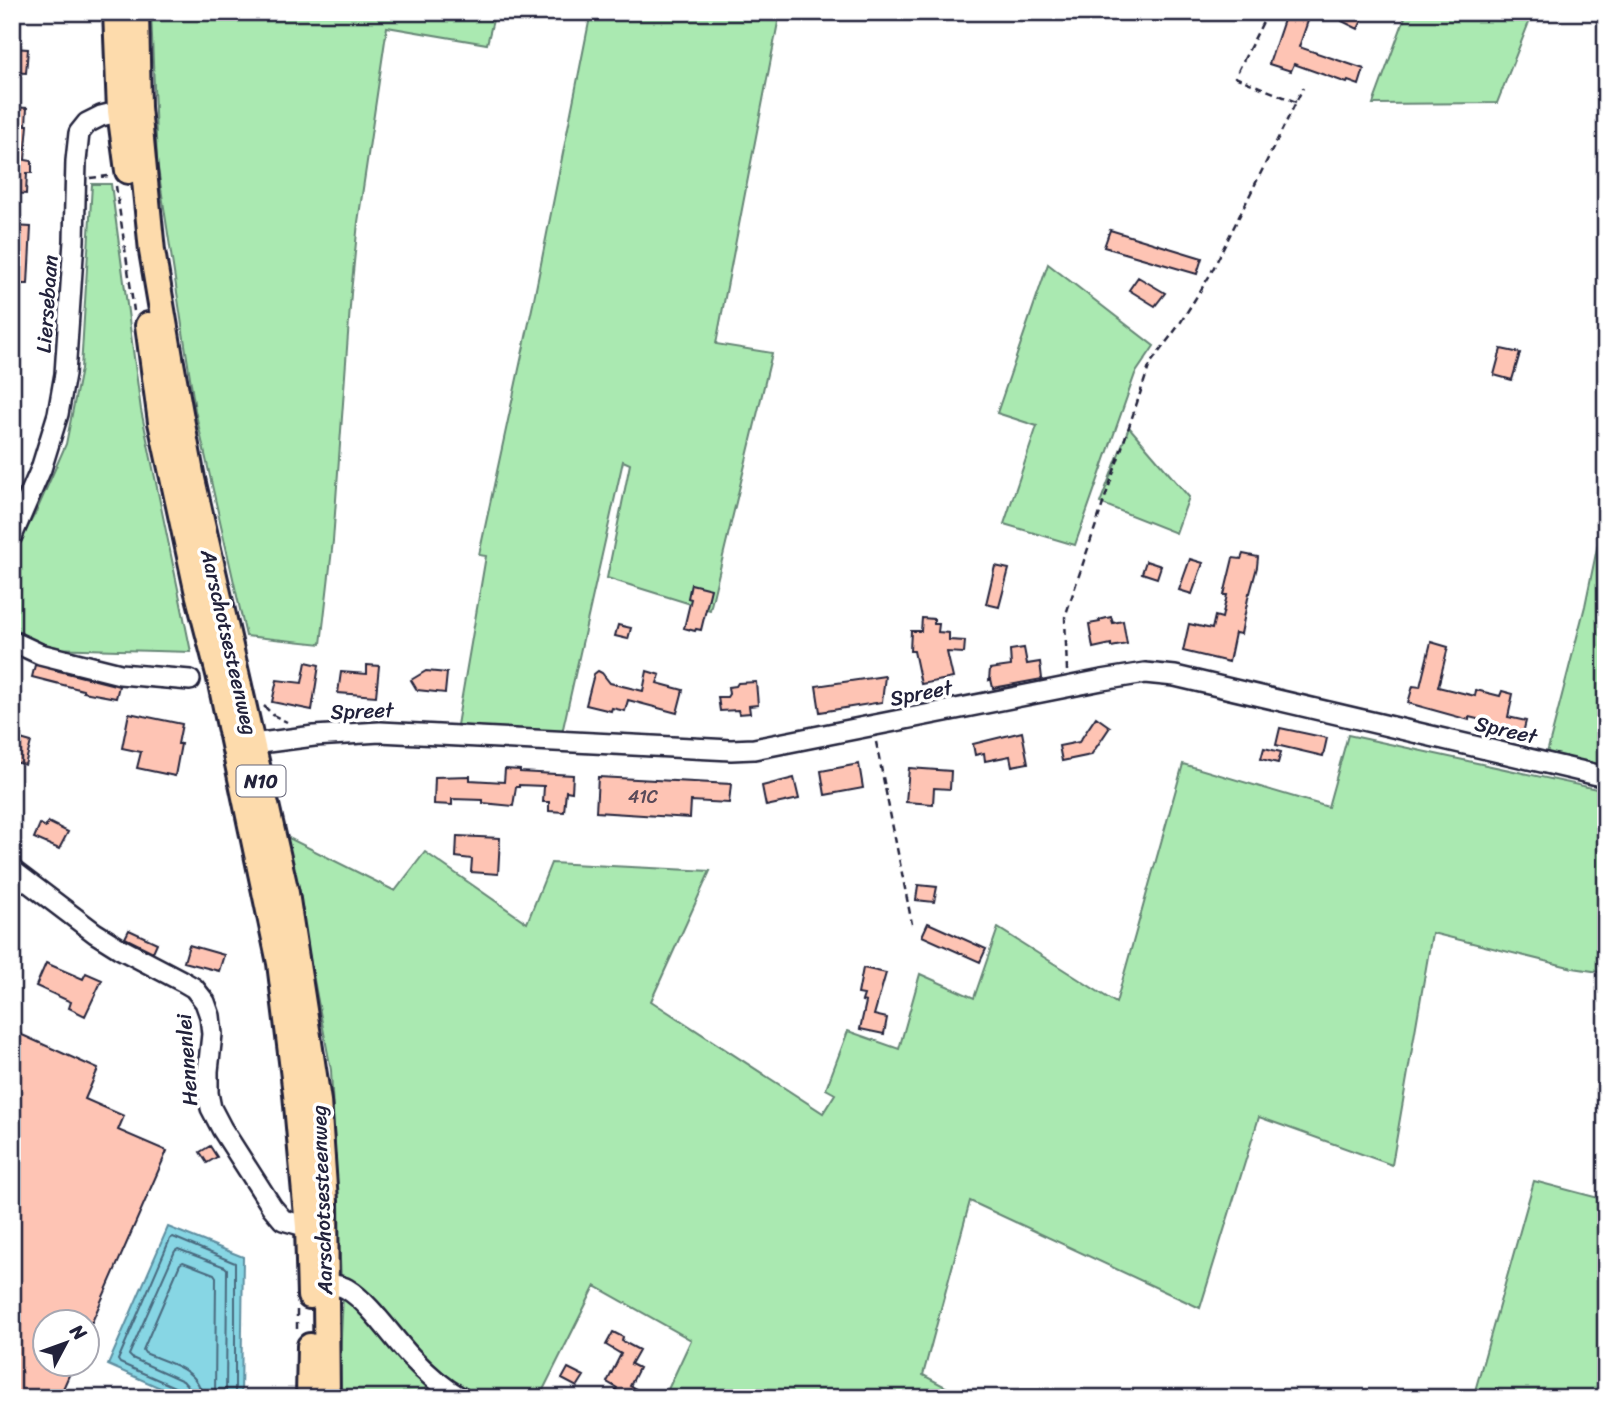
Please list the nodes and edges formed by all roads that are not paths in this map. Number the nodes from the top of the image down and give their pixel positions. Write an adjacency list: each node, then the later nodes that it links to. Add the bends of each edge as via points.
1 (116, 12): 3 (main road, Aarschotsesteenweg / N10)
2 (135, 12): 3 (main road, Aarschotsesteenweg / N10)
3 (129, 109): 4 (street, Liersebaan, via 101,116 79,133 65,374 41,469); 9 (main road, Aarschotsesteenweg / N10, via 173,376)
4 (12, 536)
5 (12, 641): 6 (street)
6 (40, 654): 7 (street); 8 (street, via 120,674)
7 (12, 657)
8 (190, 680)
9 (243, 745): 10 (street, Spreet, via 380,732 731,750 777,746 1145,673 1175,676); 12 (main road, Aarschotsesteenweg / N10, via 280,963); 13 (main road, Aarschotsesteenweg / N10, via 286,893 318,1101 326,1200)
10 (1606, 777)
11 (12, 870): 12 (street, Hennenlei, via 95,933 194,988 211,1016 208,1093 215,1117 272,1207 283,1220)
12 (308, 1227): 14 (main road, Aarschotsesteenweg / N10)
13 (326, 1284): 15 (main road, Aarschotsesteenweg / N10); 16 (street, via 348,1290 434,1379)
14 (309, 1398)
15 (327, 1398)
16 (461, 1398)

